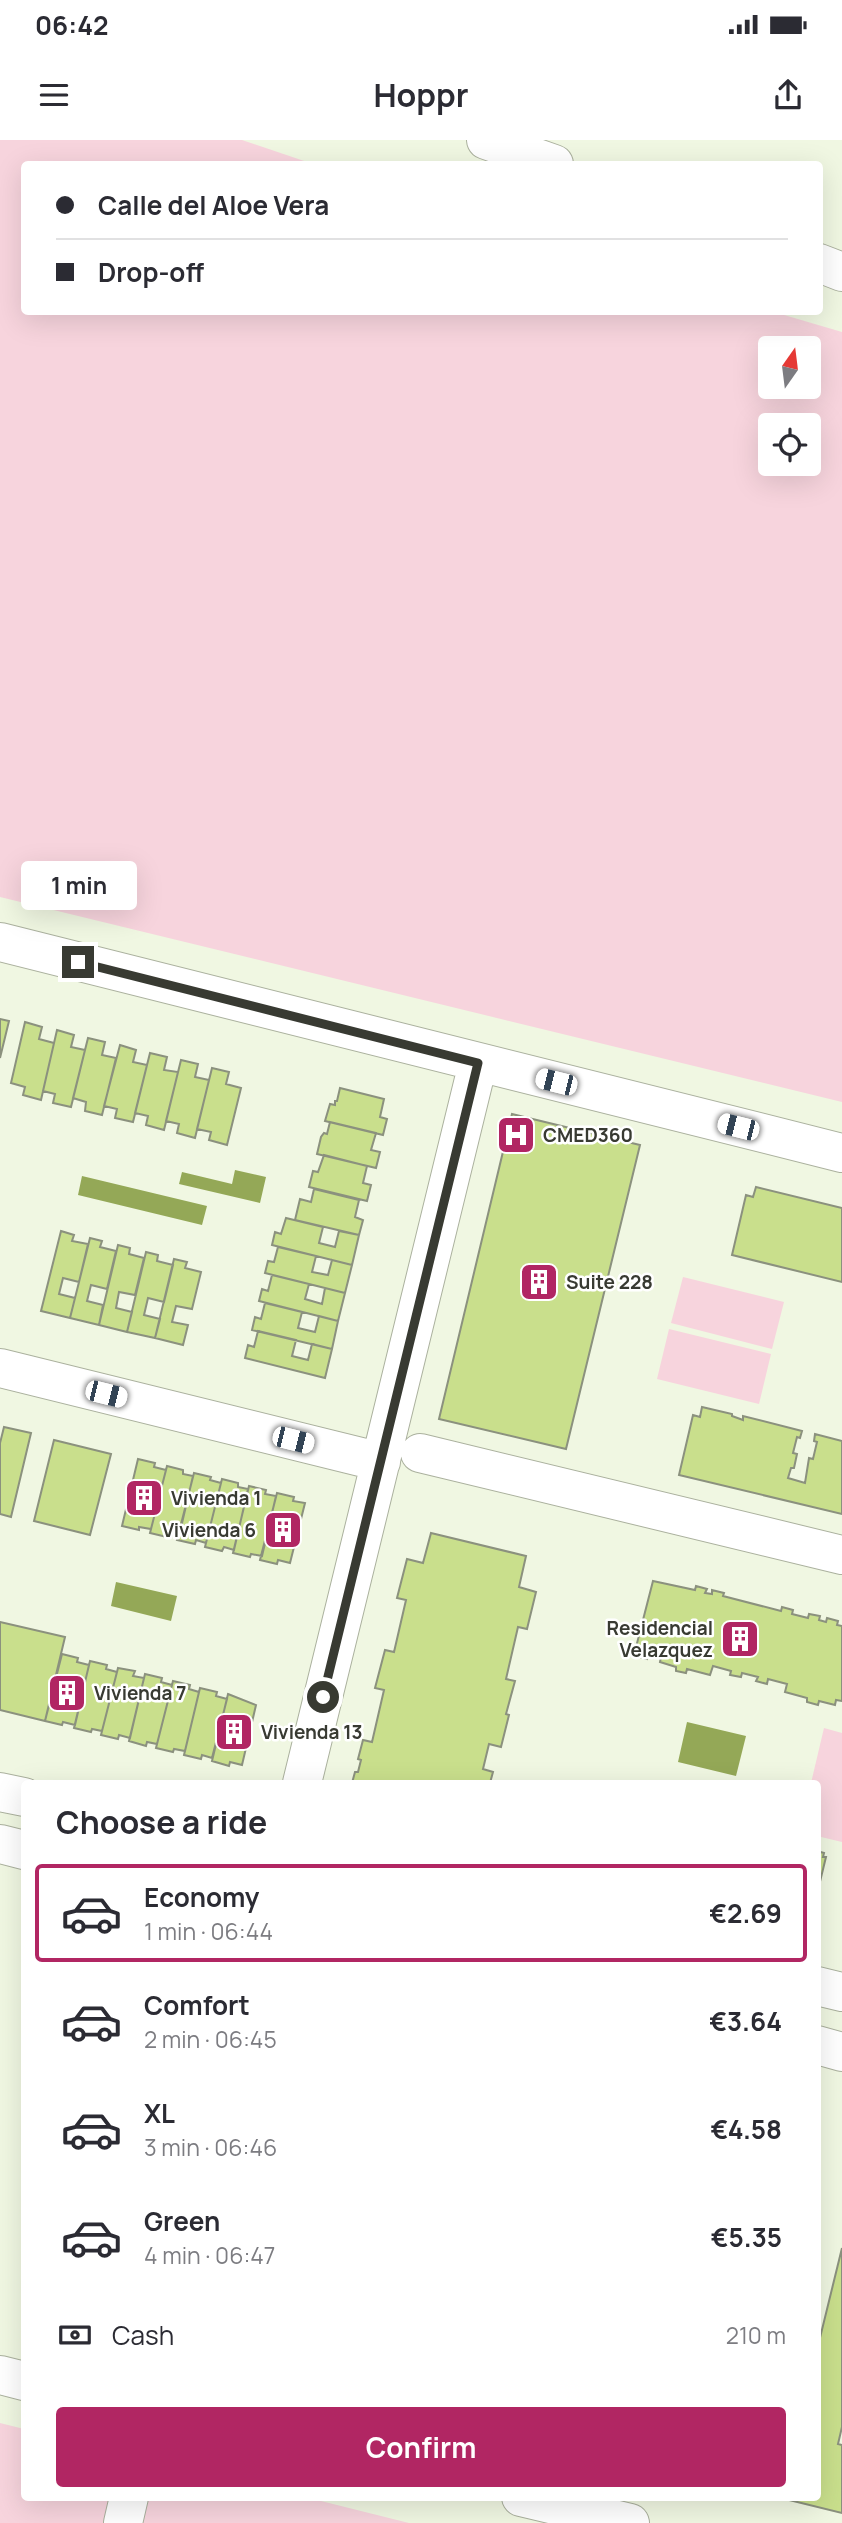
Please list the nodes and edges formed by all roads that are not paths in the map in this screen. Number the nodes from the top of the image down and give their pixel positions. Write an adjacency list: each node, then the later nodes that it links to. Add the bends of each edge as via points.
1 (486, 140): 2 (main road)
2 (546, 161)
3 (823, 265): 4 (main road)
4 (842, 272)
5 (0, 942): 6 (main road)
6 (478, 1063): 7 (main road); 10 (main road)
7 (842, 1153)
8 (0, 1368): 10 (main road)
9 (420, 1453): 11 (main road)
10 (381, 1462): 12 (main road)
11 (842, 1555)
12 (303, 1780)
13 (0, 1792): 14 (main road)
14 (21, 1796)
15 (0, 1844): 16 (main road)
16 (21, 1849)
17 (821, 1987): 18 (main road)
18 (842, 1992)
19 (821, 2046): 20 (main road)
20 (842, 2052)
21 (0, 2375): 22 (main road)
22 (21, 2380)
23 (128, 2501): 25 (main road)
24 (538, 2501): 26 (main road)
25 (122, 2523)
26 (630, 2523)

